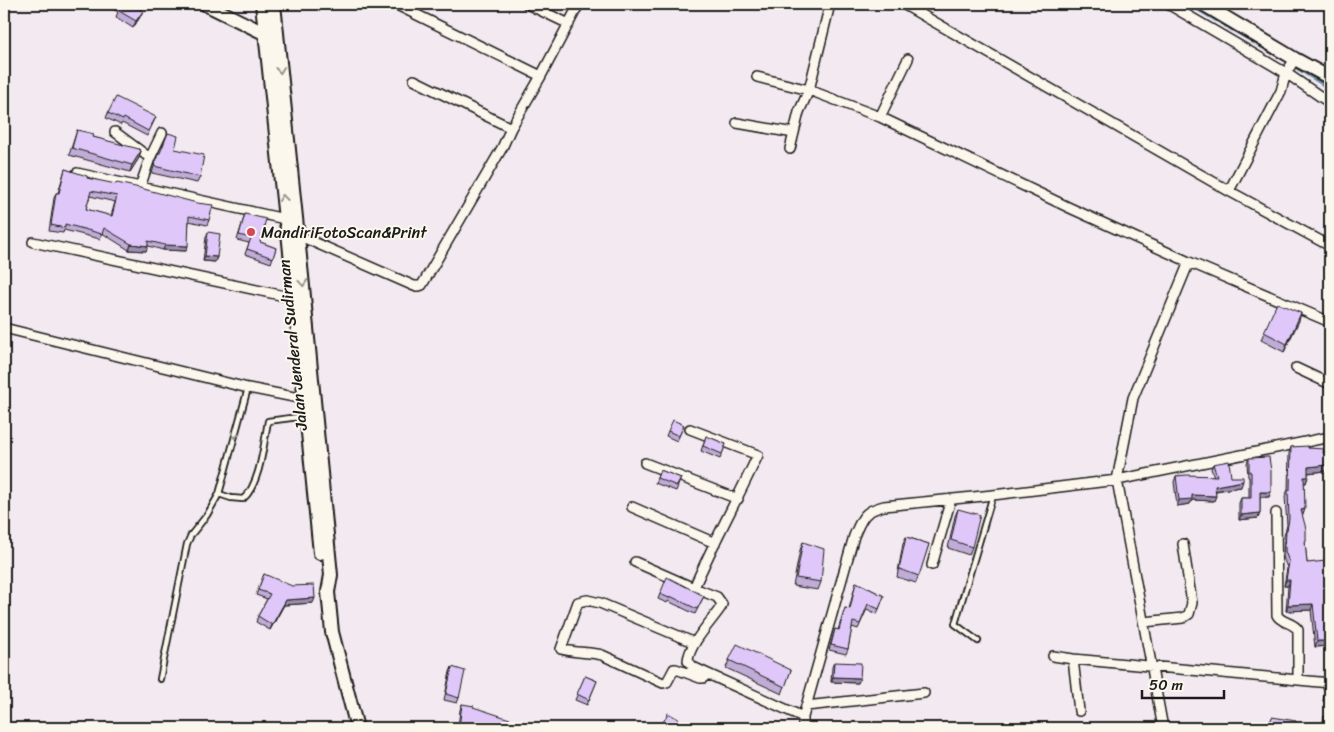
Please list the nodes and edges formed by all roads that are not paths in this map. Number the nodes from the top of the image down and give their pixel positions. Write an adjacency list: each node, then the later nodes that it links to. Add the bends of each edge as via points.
1 (205, 4): 12 (main road)
2 (262, 4): 12 (main road)
3 (274, 4): 12 (main road, Jalan Jenderal Sudirman)
4 (395, 4): 16 (street)
5 (527, 4): 11 (street)
6 (579, 4): 11 (street)
7 (830, 4): 20 (street)
8 (902, 4): 32 (street)
9 (1168, 4): 15 (street)
10 (1203, 4): 14 (main road)
11 (569, 24): 16 (street)
12 (271, 36): 33 (main road, one-way to 12); 34 (main road, Jalan Jenderal Sudirman, one-way to 34)
13 (908, 59): 22 (street)
14 (1294, 60): 15 (street); 18 (main road)
15 (1287, 72): 21 (street); 32 (street, via 1281,91)
16 (541, 76): 24 (street)
17 (757, 77): 20 (street)
18 (1330, 78)
19 (414, 80): 24 (street)
20 (809, 90): 22 (street); 27 (street)
21 (1330, 103)
22 (880, 117): 37 (street)
23 (738, 123): 27 (street)
24 (511, 128): 34 (street, via 420,286)
25 (115, 132): 29 (street)
26 (162, 133): 29 (street)
27 (794, 133): 28 (street)
28 (790, 149)
29 (150, 158): 31 (street)
30 (77, 173): 31 (street)
31 (140, 186): 33 (street)
32 (1229, 191): 36 (street)
33 (285, 219): 34 (main road)
34 (293, 233): 38 (main road); 44 (main road, Jalan Jenderal Sudirman, one-way to 44)
35 (33, 242): 38 (street)
36 (1330, 246)
37 (1189, 262): 39 (street); 49 (street, via 1133,398)
38 (294, 298): 44 (main road)
39 (1330, 322)
40 (4, 328): 43 (street)
41 (1296, 368): 42 (street)
42 (1330, 384)
43 (248, 388): 44 (street); 50 (lane, one-way to 50)
44 (309, 400): 45 (main road); 61 (main road, Jalan Jenderal Sudirman, via 324,504 331,575)
45 (306, 416): 50 (lane, via 268,421 257,475 248,494 243,499); 61 (main road, via 323,578)
46 (690, 429): 52 (street, via 758,456)
47 (1330, 437): 49 (street)
48 (646, 463): 52 (street)
49 (1117, 480): 51 (street); 62 (street)
50 (219, 494): 69 (lane, via 187,544)
51 (993, 495): 53 (street); 63 (lane, via 955,624)
52 (738, 499): 56 (street)
53 (951, 499): 59 (street); 73 (street, via 873,508 863,517 854,536)
54 (632, 507): 56 (street)
55 (1276, 513): 70 (street, via 1276,615 1298,630)
56 (714, 543): 60 (street)
57 (1183, 544): 62 (street, via 1192,602 1189,614 1183,618)
58 (635, 562): 60 (street)
59 (932, 566)
60 (694, 588): 64 (street, via 717,597 722,604)
61 (328, 592): 76 (main road, via 332,632)
62 (1144, 622): 67 (street)
63 (978, 641)
64 (696, 642): 68 (street, via 688,661); 68 (street, via 587,600 578,602 561,649 602,655 663,683 676,668 700,678)
65 (1053, 656): 66 (street)
66 (1073, 660): 67 (street); 74 (street)
67 (1151, 666): 70 (street); 78 (street)
68 (708, 674): 75 (street)
69 (160, 679)
70 (1298, 680): 71 (street)
71 (1330, 683)
72 (924, 693): 73 (street)
73 (806, 706): 75 (street)
74 (1079, 711)
75 (803, 717): 77 (street)
76 (358, 728)
77 (803, 728)
78 (1163, 728)

